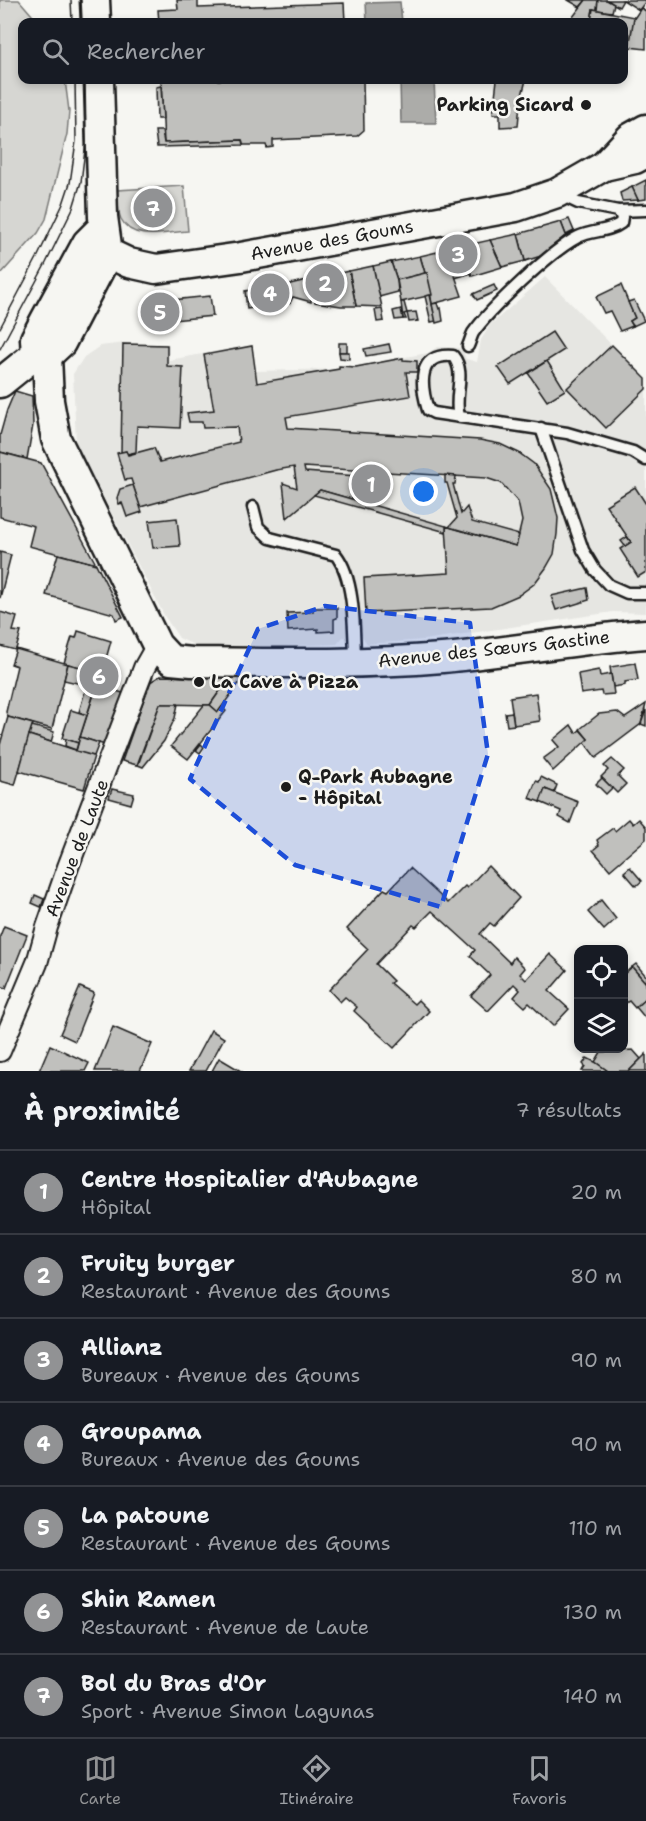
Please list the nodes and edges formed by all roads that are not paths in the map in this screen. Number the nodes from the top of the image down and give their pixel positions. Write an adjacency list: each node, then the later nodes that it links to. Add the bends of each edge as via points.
1 (95, 0): 2 (main road)
2 (96, 18)
3 (99, 84): 10 (main road)
4 (646, 129): 6 (main road, via 630,138)
5 (646, 153): 6 (main road)
6 (604, 166): 7 (main road, Avenue des Goums)
7 (557, 194): 9 (lane, via 578,203); 10 (main road, Avenue des Goums, via 516,207 156,269 129,263)
8 (646, 210): 9 (lane)
9 (618, 211): 11 (lane, via 621,223 614,228 577,237 554,253 483,322)
10 (105, 240): 12 (main road, Avenue des Sœurs Gastine, via 87,243 35,339)
11 (468, 346)
12 (41, 355): 13 (main road); 20 (main road, Avenue des Sœurs Gastine, via 56,439)
13 (0, 383)
14 (459, 416): 14 (lane, via 458,363 453,356 436,356 423,372 428,410); 15 (lane)
15 (541, 428): 16 (lane, via 633,452); 18 (lane, via 583,550 595,570 609,585 627,593)
16 (646, 460)
17 (252, 507): 21 (lane, via 258,527 270,538 336,555 342,562 348,582)
18 (646, 593)
19 (646, 634): 21 (main road, Avenue des Sœurs Gastine)
20 (157, 645): 21 (main road, Avenue des Sœurs Gastine, via 171,660 192,662); 22 (street, Avenue de Laute, via 144,668 68,867 37,963)
21 (356, 663)
22 (0, 1051)

